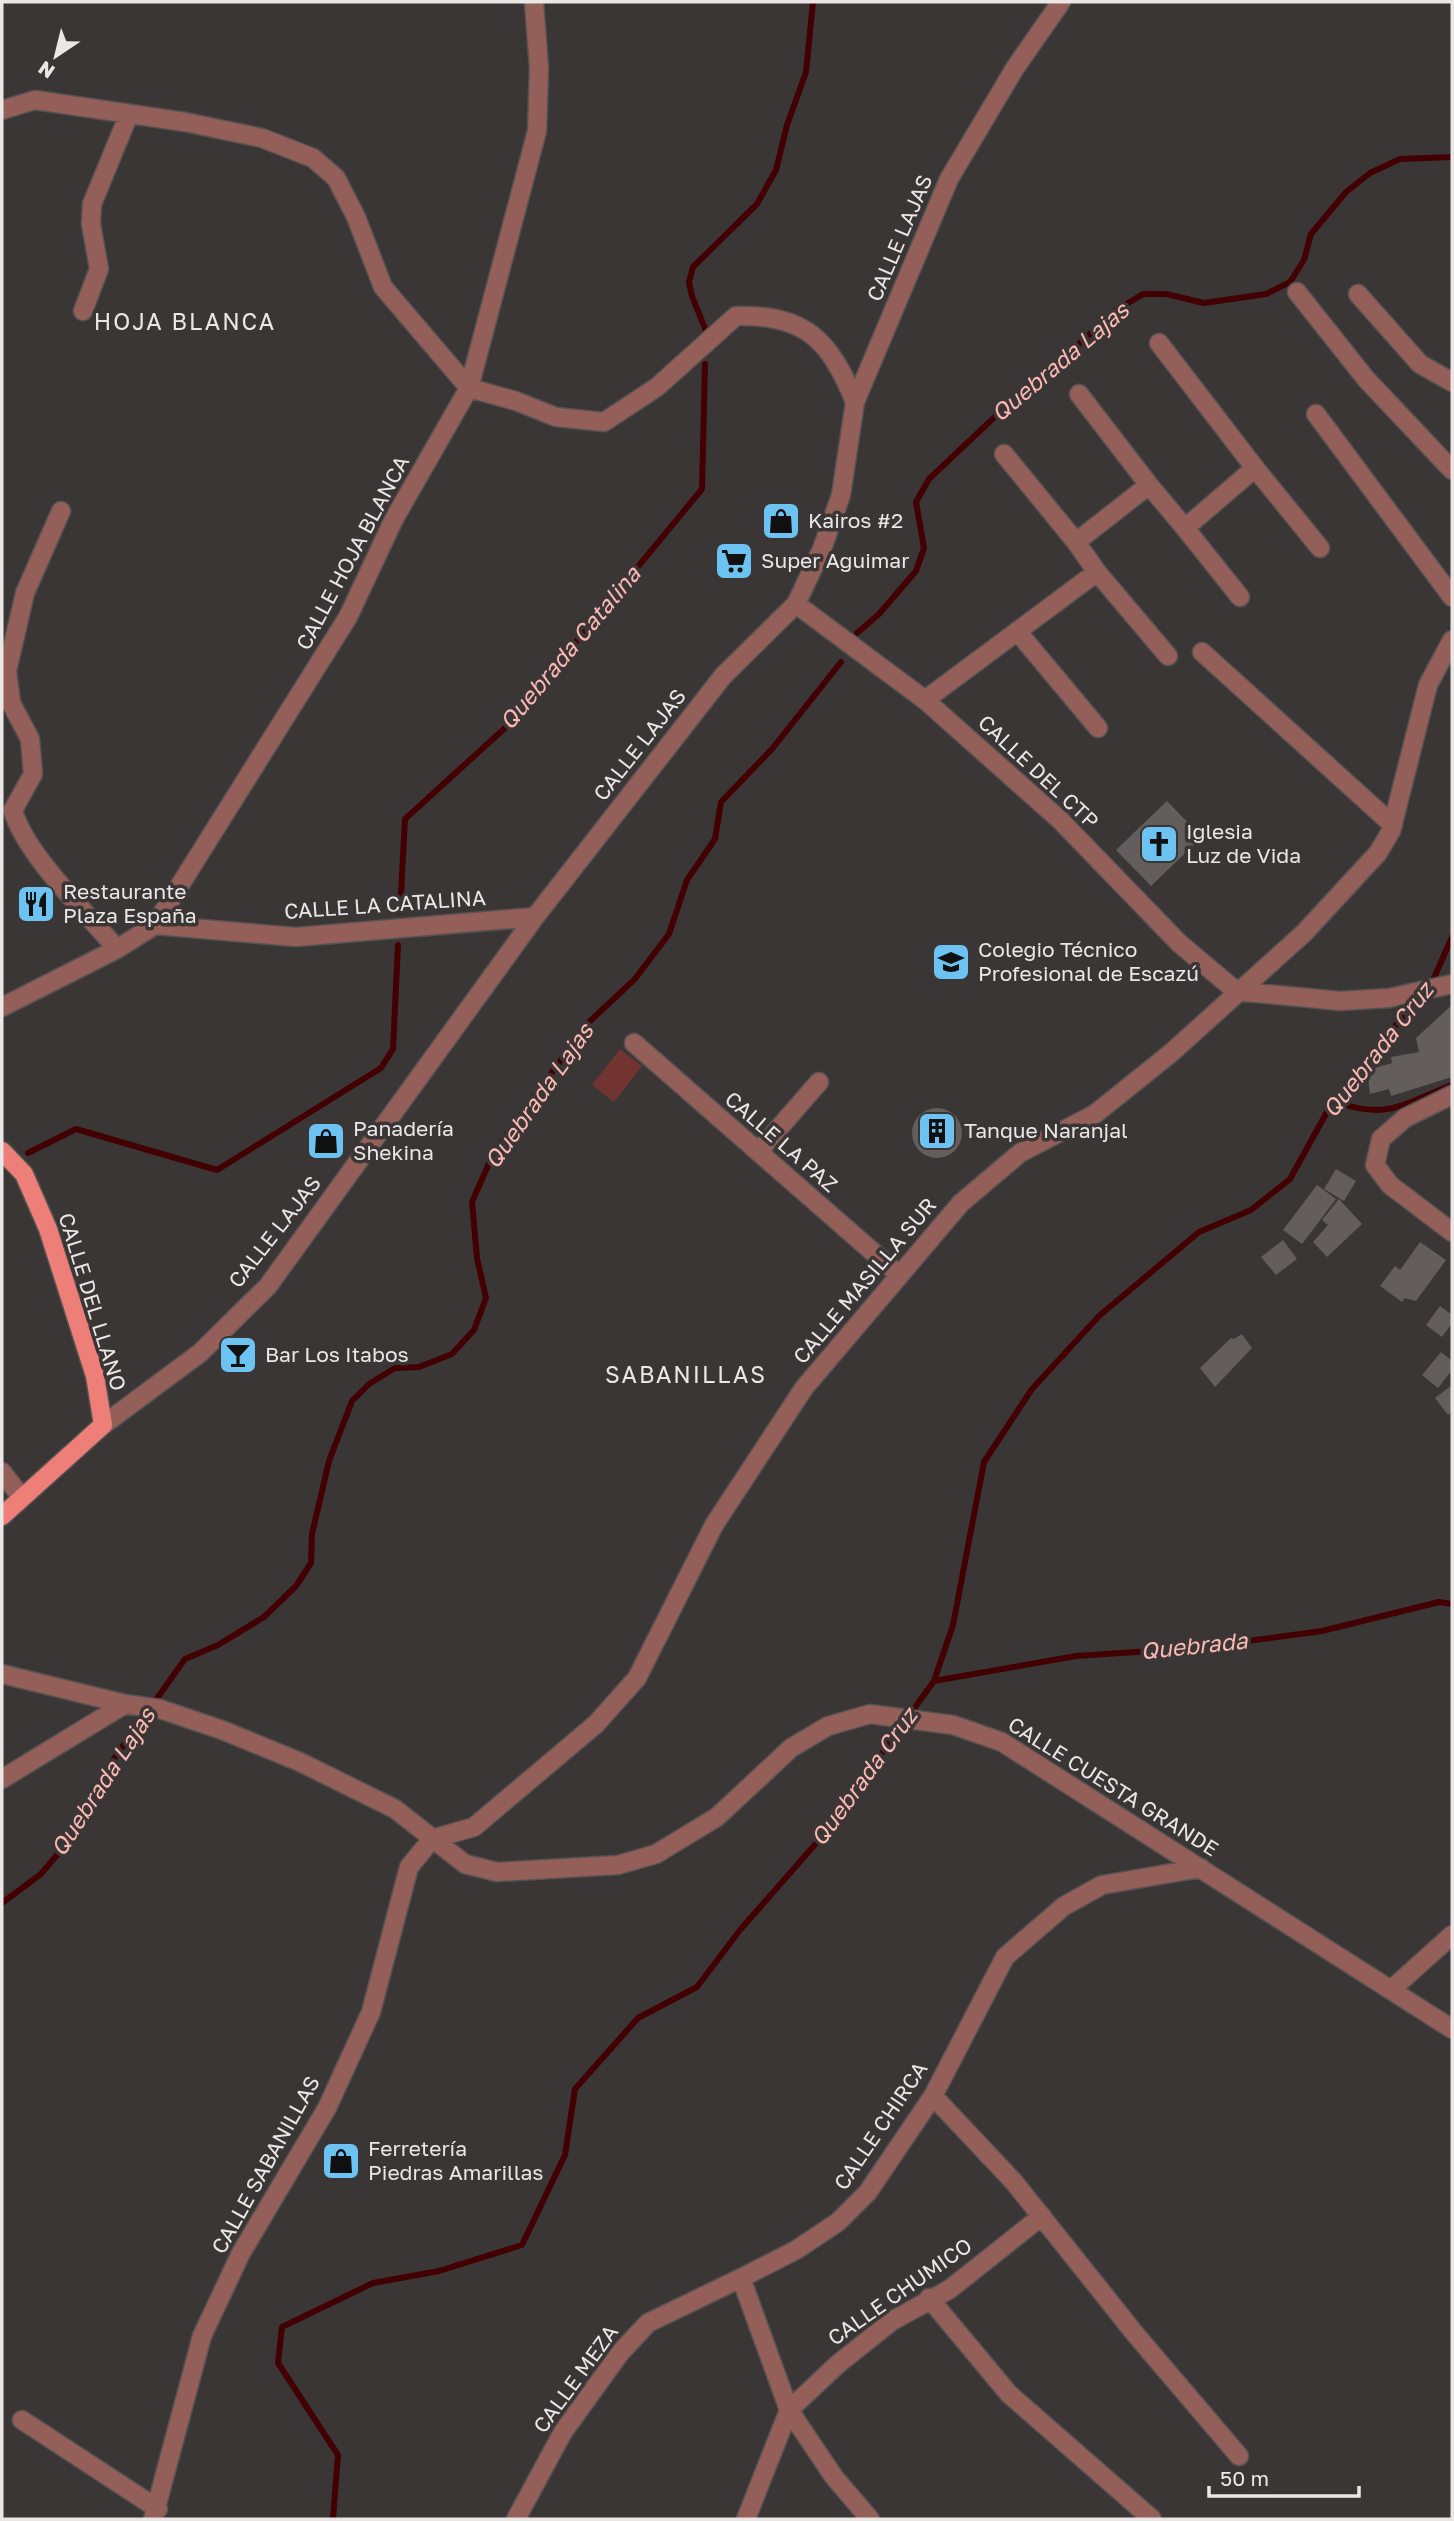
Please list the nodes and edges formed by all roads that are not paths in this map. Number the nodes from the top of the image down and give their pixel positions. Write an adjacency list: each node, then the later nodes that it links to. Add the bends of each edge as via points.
1 (534, 2): 10 (street, CALLE HOJA BLANCA, via 537,131)
2 (1061, 2): 12 (street, CALLE LAJAS, via 1015,68 949,179)
3 (2, 110): 4 (street, via 35,100)
4 (129, 114): 7 (street, via 92,204 99,269); 10 (street, via 262,138 313,158 336,178 383,287)
5 (1297, 292): 16 (street, via 1366,379)
6 (1358, 294): 9 (street, via 1420,363)
7 (83, 311)
8 (1159, 342): 15 (street)
9 (1452, 382)
10 (469, 388): 12 (street, via 556,417 604,422 657,387 736,316 768,315 795,322 820,343 842,370); 34 (street, CALLE HOJA BLANCA, via 394,519 348,617)
11 (1079, 394): 17 (street)
12 (855, 402): 25 (street, CALLE LAJAS, via 841,495)
13 (1316, 414): 24 (street)
14 (1004, 454): 20 (street)
15 (1255, 468): 19 (street); 21 (street)
16 (1452, 470)
17 (1149, 485): 19 (street); 20 (street)
18 (61, 512): 35 (street, via 25,593 7,671 11,703 30,739 33,774 13,810 17,825 36,852)
19 (1185, 528): 23 (street)
20 (1076, 542): 22 (street)
21 (1320, 548)
22 (1097, 572): 26 (street); 29 (street)
23 (1240, 597)
24 (1452, 597)
25 (796, 604): 30 (street, CALLE DEL CTP); 33 (street, CALLE LAJAS, via 723,676)
26 (1017, 631): 30 (street); 31 (street)
27 (1452, 639): 32 (street, CALLE MASILLA SUR, via 1428,685)
28 (1202, 652): 32 (street)
29 (1168, 656)
30 (925, 700): 37 (street, CALLE DEL CTP, via 1060,820 1179,943)
31 (1098, 729)
32 (1393, 825): 37 (street, CALLE MASILLA SUR, via 1378,853 1304,933)
33 (535, 917): 34 (street, CALLE LA CATALINA, via 296,937); 46 (street, CALLE LAJAS, via 268,1286 200,1353)
34 (155, 925): 35 (street, CALLE HOJA BLANCA)
35 (117, 949): 38 (street, CALLE HOJA BLANCA)
36 (1451, 984): 37 (street, via 1389,998 1340,1001)
37 (1236, 991): 45 (street, CALLE MASILLA SUR, via 1171,1053 1095,1114 1020,1153 961,1203)
38 (2, 1007)
39 (634, 1043): 43 (street, CALLE LA PAZ)
40 (819, 1082): 43 (street)
41 (1452, 1095): 44 (street, via 1405,1118 1381,1139 1375,1165 1390,1185)
42 (2, 1151): 46 (main road, CALLE DEL LLANO, via 23,1174 48,1229 94,1376)
43 (758, 1152): 45 (street, CALLE LA PAZ)
44 (1452, 1232)
45 (898, 1274): 53 (street, CALLE MASILLA SUR, via 804,1388 714,1525 637,1678 596,1724 474,1827)
46 (103, 1425): 48 (main road, CALLE DEL LLANO)
47 (2, 1472): 48 (street)
48 (22, 1498): 49 (main road, CALLE DEL LLANO)
49 (2, 1516)
50 (2, 1674): 51 (street, CALLE CUESTA GRANDE)
51 (125, 1704): 52 (street); 53 (street, CALLE CUESTA GRANDE, via 160,1709 300,1762 395,1809)
52 (2, 1779)
53 (432, 1839): 54 (street, CALLE CUESTA GRANDE, via 465,1864 497,1872 618,1865 656,1853 717,1817 791,1748 828,1726 870,1714 953,1725 1002,1742); 65 (street, CALLE SABANILLAS, via 409,1867 371,2012 339,2083 241,2253 202,2336)
54 (1201, 1868): 56 (street, CALLE CUESTA GRANDE); 58 (street, CALLE CHIRCA, via 1102,1885 1064,1906 1005,1957)
55 (1452, 1935): 56 (street)
56 (1392, 1989): 57 (street, CALLE CUESTA GRANDE)
57 (1452, 2029)
58 (933, 2096): 59 (street); 60 (street, CALLE CHIRCA, via 868,2192 838,2222)
59 (1042, 2216): 61 (street, CALLE CHUMICO, via 950,2289); 64 (street)
60 (741, 2278): 62 (street); 66 (street, CALLE MEZA, via 648,2323 620,2353 563,2432)
61 (929, 2298): 62 (street, CALLE CHUMICO, via 891,2321); 69 (street, via 1009,2394)
62 (789, 2410): 67 (street); 68 (street, via 834,2477)
63 (22, 2420): 65 (street)
64 (1239, 2456)
65 (155, 2514)
66 (516, 2519)
67 (746, 2519)
68 (870, 2519)
69 (1152, 2519)

